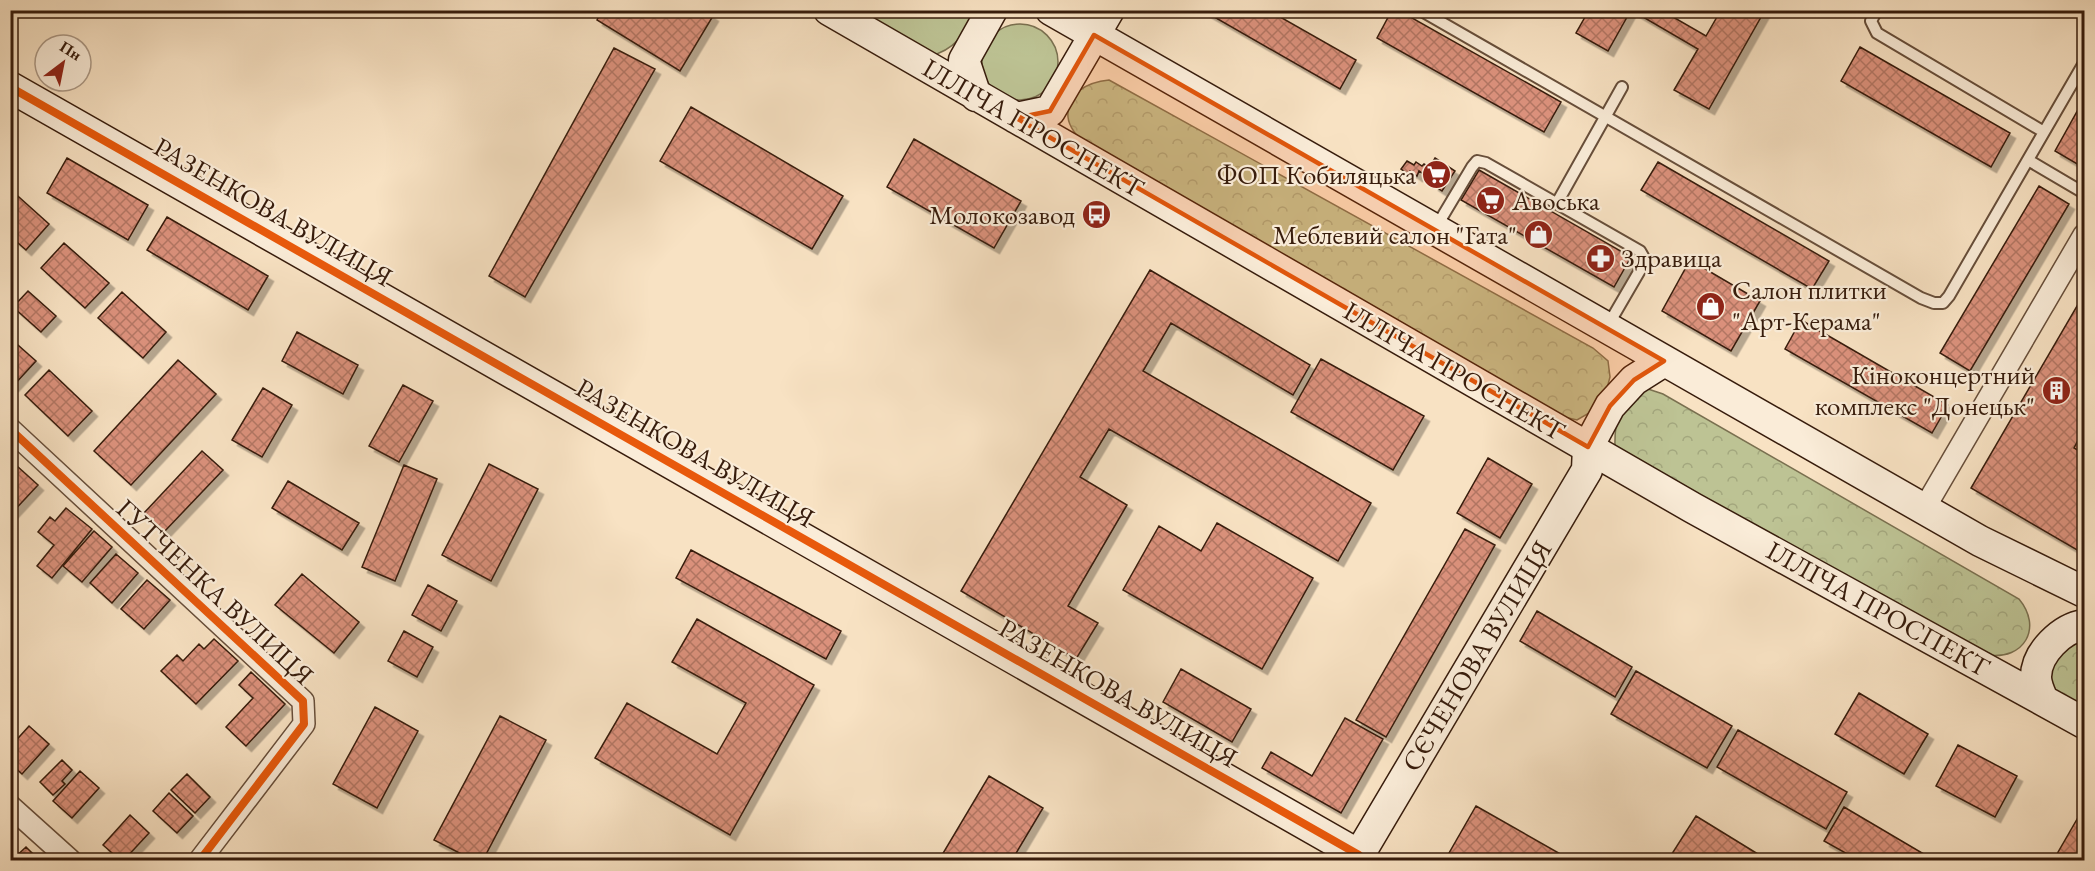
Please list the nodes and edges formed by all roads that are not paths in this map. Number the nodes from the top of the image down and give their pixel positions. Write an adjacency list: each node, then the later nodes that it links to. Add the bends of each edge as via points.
1 (829, 10): 10 (main road, ІЛЛІЧА ПРОСПЕКТ)
2 (992, 10): 10 (main road, via 964,60)
3 (1051, 10): 6 (main road)
4 (1420, 10): 11 (lane)
5 (1877, 10): 13 (lane, via 1871,21 1877,33)
6 (1101, 23): 12 (main road, via 1050,111); 17 (main road)
7 (2085, 63): 13 (lane)
8 (10, 87): 31 (main road, РАЗЕНКОВА ВУЛИЦЯ)
9 (1622, 87): 11 (lane)
10 (976, 96): 12 (main road, ІЛЛІЧА ПРОСПЕКТ)
11 (1605, 117): 14 (lane, via 1934,303 1943,303 1949,296); 16 (lane)
12 (1016, 118): 22 (main road, ІЛЛІЧА ПРОСПЕКТ)
13 (2044, 132): 14 (lane)
14 (2028, 160): 15 (lane)
15 (2085, 193)
16 (1557, 203): 17 (lane, via 1477,161); 19 (lane, via 1640,251 1644,258)
17 (1434, 229): 19 (main road)
18 (2085, 235): 23 (street)
19 (1607, 327): 20 (main road)
20 (1664, 361): 22 (main road, СЄЧЕНОВА ВУЛИЦЯ, via 1634,380 1610,406); 23 (main road)
21 (10, 429): 33 (street, ГУТЧЕНКА ВУЛИЦЯ, via 303,701 304,724)
22 (1588, 447): 28 (main road, ІЛЛІЧА ПРОСПЕКТ); 31 (main road, СЄЧЕНОВА ВУЛИЦЯ, via 1587,470)
23 (1924, 509): 24 (main road)
24 (1980, 541): 25 (main road); 26 (main road)
25 (2085, 592)
26 (2085, 603)
27 (2085, 625): 28 (main road, via 2064,633 2045,653 2036,676)
28 (2043, 700): 29 (main road, ІЛЛІЧА ПРОСПЕКТ)
29 (2085, 723)
30 (10, 806): 32 (street)
31 (1358, 858)
32 (70, 861)
33 (200, 861)

